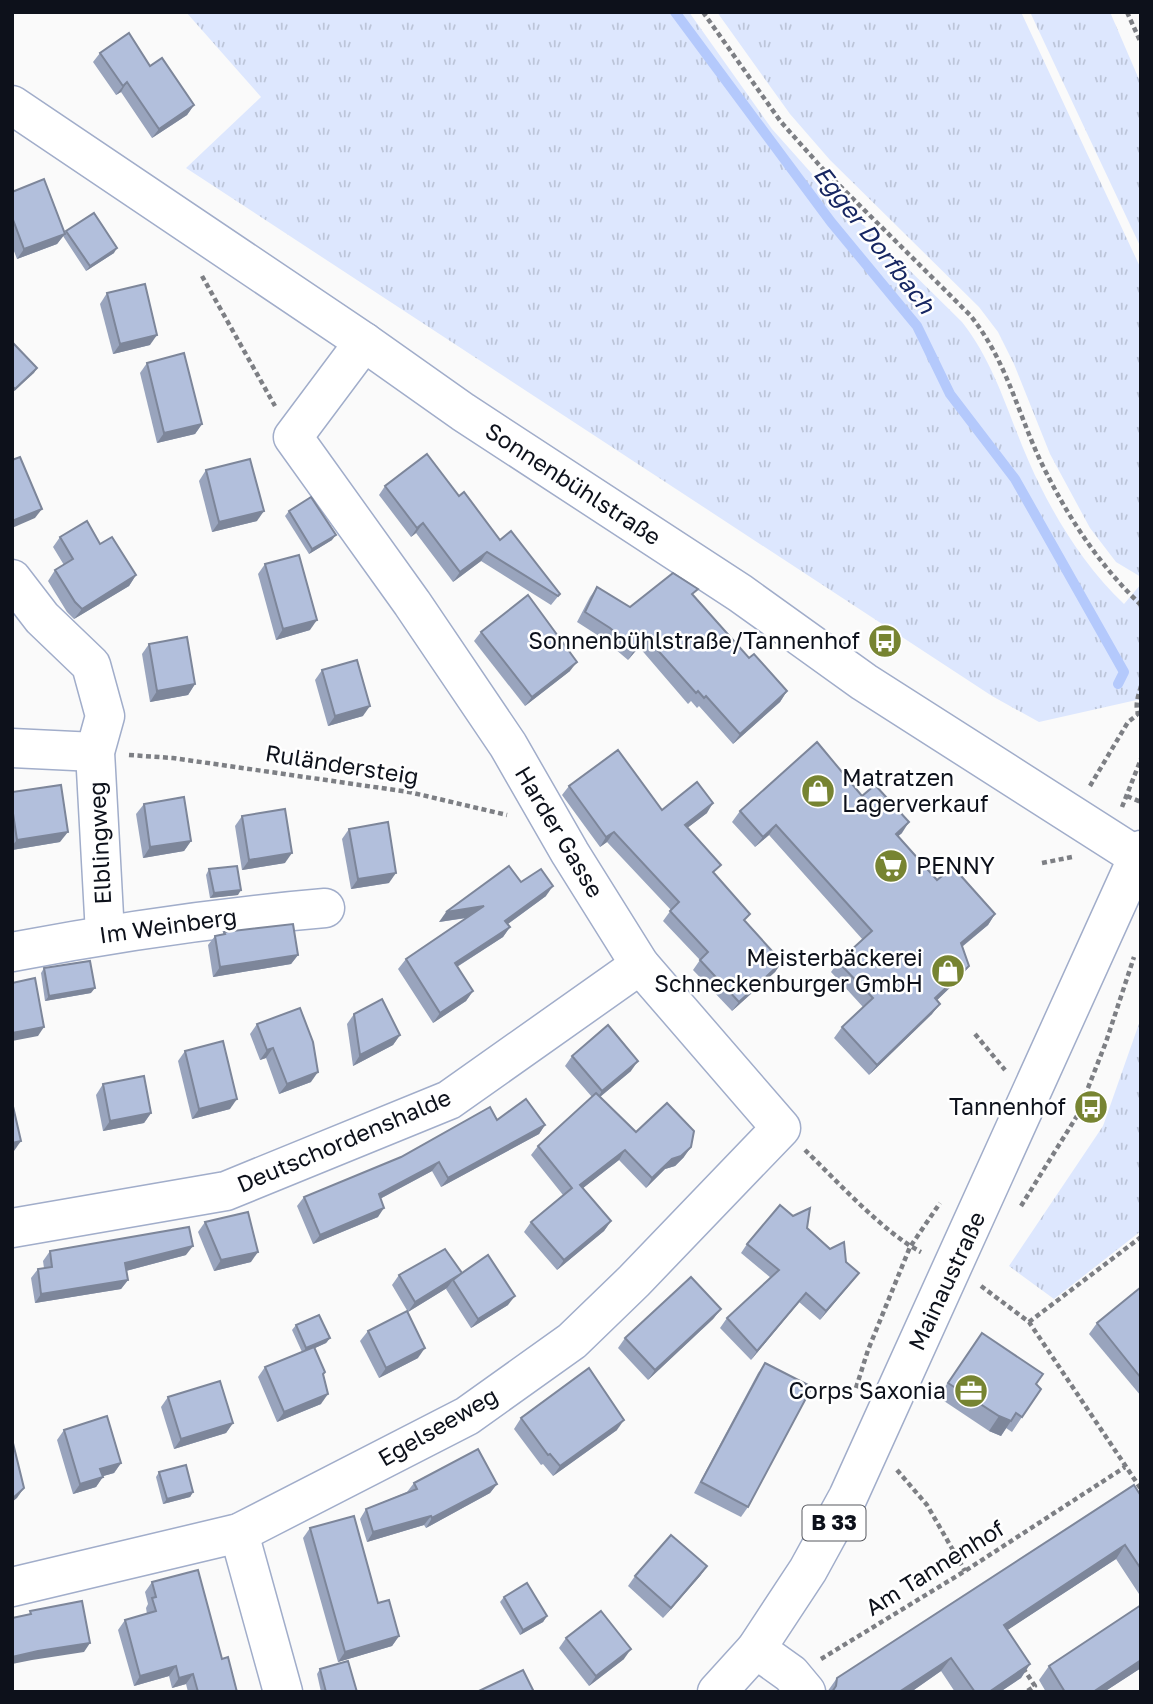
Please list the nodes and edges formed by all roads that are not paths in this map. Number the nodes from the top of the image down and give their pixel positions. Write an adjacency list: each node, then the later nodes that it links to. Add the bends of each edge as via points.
1 (12, 105): 2 (street, Sonnenbühlstraße)
2 (364, 342): 6 (street, Sonnenbühlstraße, via 740,593 864,682); 10 (street, Harder Gasse, via 293,437 508,745)
3 (12, 579): 5 (street, Elblingweg, via 42,618 91,664 105,716)
4 (12, 748): 5 (street, Elblingweg)
5 (95, 752): 8 (street, Elblingweg)
6 (1140, 855): 15 (street, Mainaustraße / B 33, via 848,1497 808,1570)
7 (325, 908): 8 (street, Im Weinberg)
8 (105, 934): 9 (street, Im Weinberg)
9 (12, 952)
10 (640, 965): 11 (street, Harder Gasse); 12 (street, Deutschordenshalde, via 449,1100 226,1191)
11 (781, 1128): 13 (street, Egelseeweg, via 572,1341 467,1416)
12 (12, 1228)
13 (239, 1533): 14 (street, Egelseeweg); 17 (street)
14 (12, 1587)
15 (756, 1649): 16 (street); 18 (street, Mainaustraße / B 33)
16 (799, 1683)
17 (284, 1692)
18 (717, 1692)

